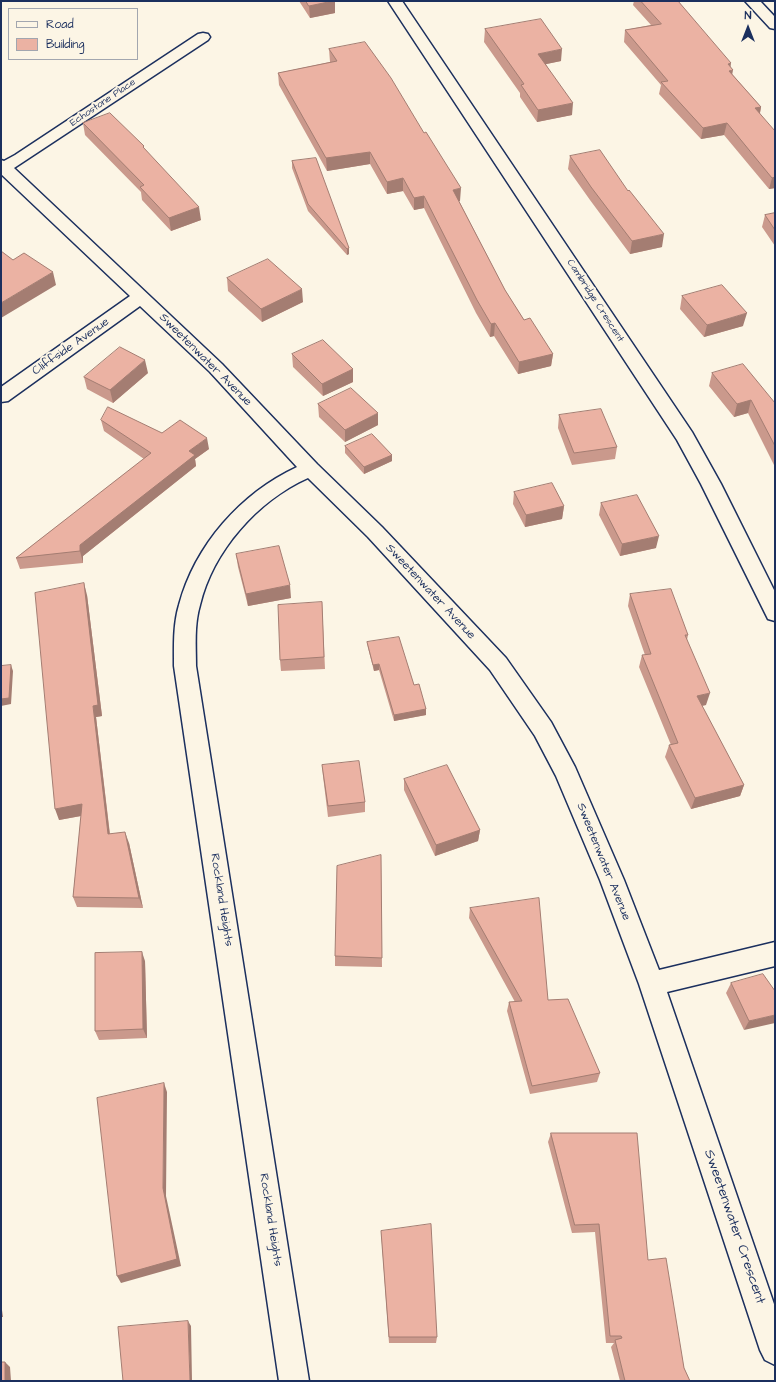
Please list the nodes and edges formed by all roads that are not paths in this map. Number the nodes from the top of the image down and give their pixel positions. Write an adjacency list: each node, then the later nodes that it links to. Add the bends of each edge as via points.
1 (395, 1): 9 (street, Cambridge Crescent, via 685,437)
2 (752, 1): 3 (street)
3 (775, 25)
4 (203, 37): 5 (street, Echostone Place, via 21,158)
5 (2, 167): 6 (street, Sweetenwater Avenue)
6 (141, 297): 7 (street, Cliffside Avenue); 8 (street, Sweetenwater Avenue, via 216,368)
7 (1, 396)
8 (310, 469): 11 (street, Sweetenwater Avenue, via 498,664 521,695 567,774); 14 (street, Rockland Heights, via 276,486 238,520 216,546 198,577 184,634 185,666)
9 (775, 613)
10 (775, 954): 11 (street)
11 (652, 984): 12 (street, Sweetenwater Avenue)
12 (700, 1127): 13 (street, Sweetenwater Crescent)
13 (775, 1350)
14 (294, 1381)

